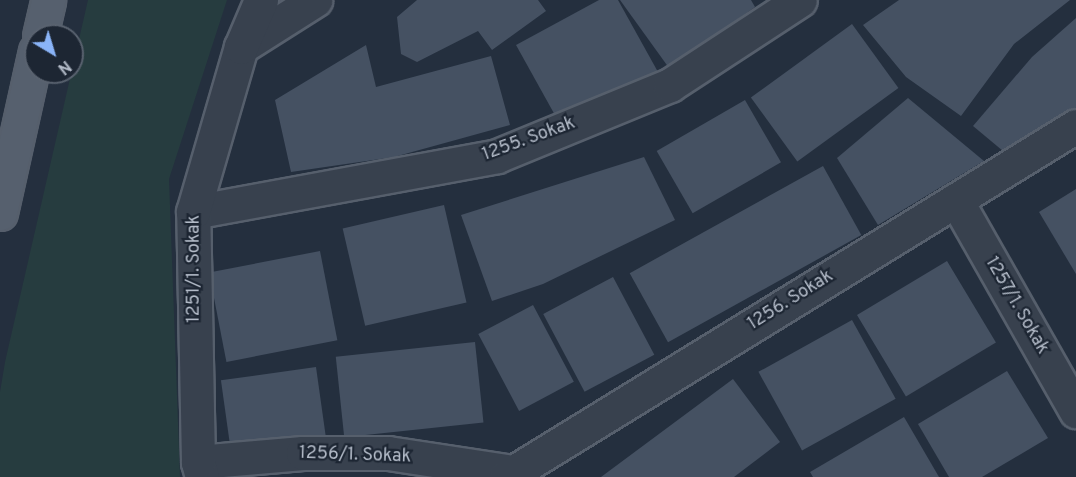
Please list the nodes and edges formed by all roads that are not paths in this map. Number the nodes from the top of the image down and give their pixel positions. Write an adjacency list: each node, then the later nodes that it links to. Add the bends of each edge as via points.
1 (48, 0): 5 (main road)
2 (261, 0): 6 (street, 1251/1. Sokak)
3 (315, 0): 6 (street)
4 (800, 0): 10 (street, 1255. Sokak, via 670,85 496,156)
5 (43, 24)
6 (241, 47): 10 (street, 1251/1. Sokak)
7 (29, 84): 11 (main road)
8 (1076, 126): 9 (street, 1256. Sokak)
9 (956, 200): 12 (street, 1257/1. Sokak); 14 (street, 1256. Sokak)
10 (193, 212): 13 (street, 1251/1. Sokak)
11 (0, 213)
12 (1076, 411)
13 (200, 470): 14 (street, 1256/1. Sokak, via 303,453 388,453)
14 (509, 475)

